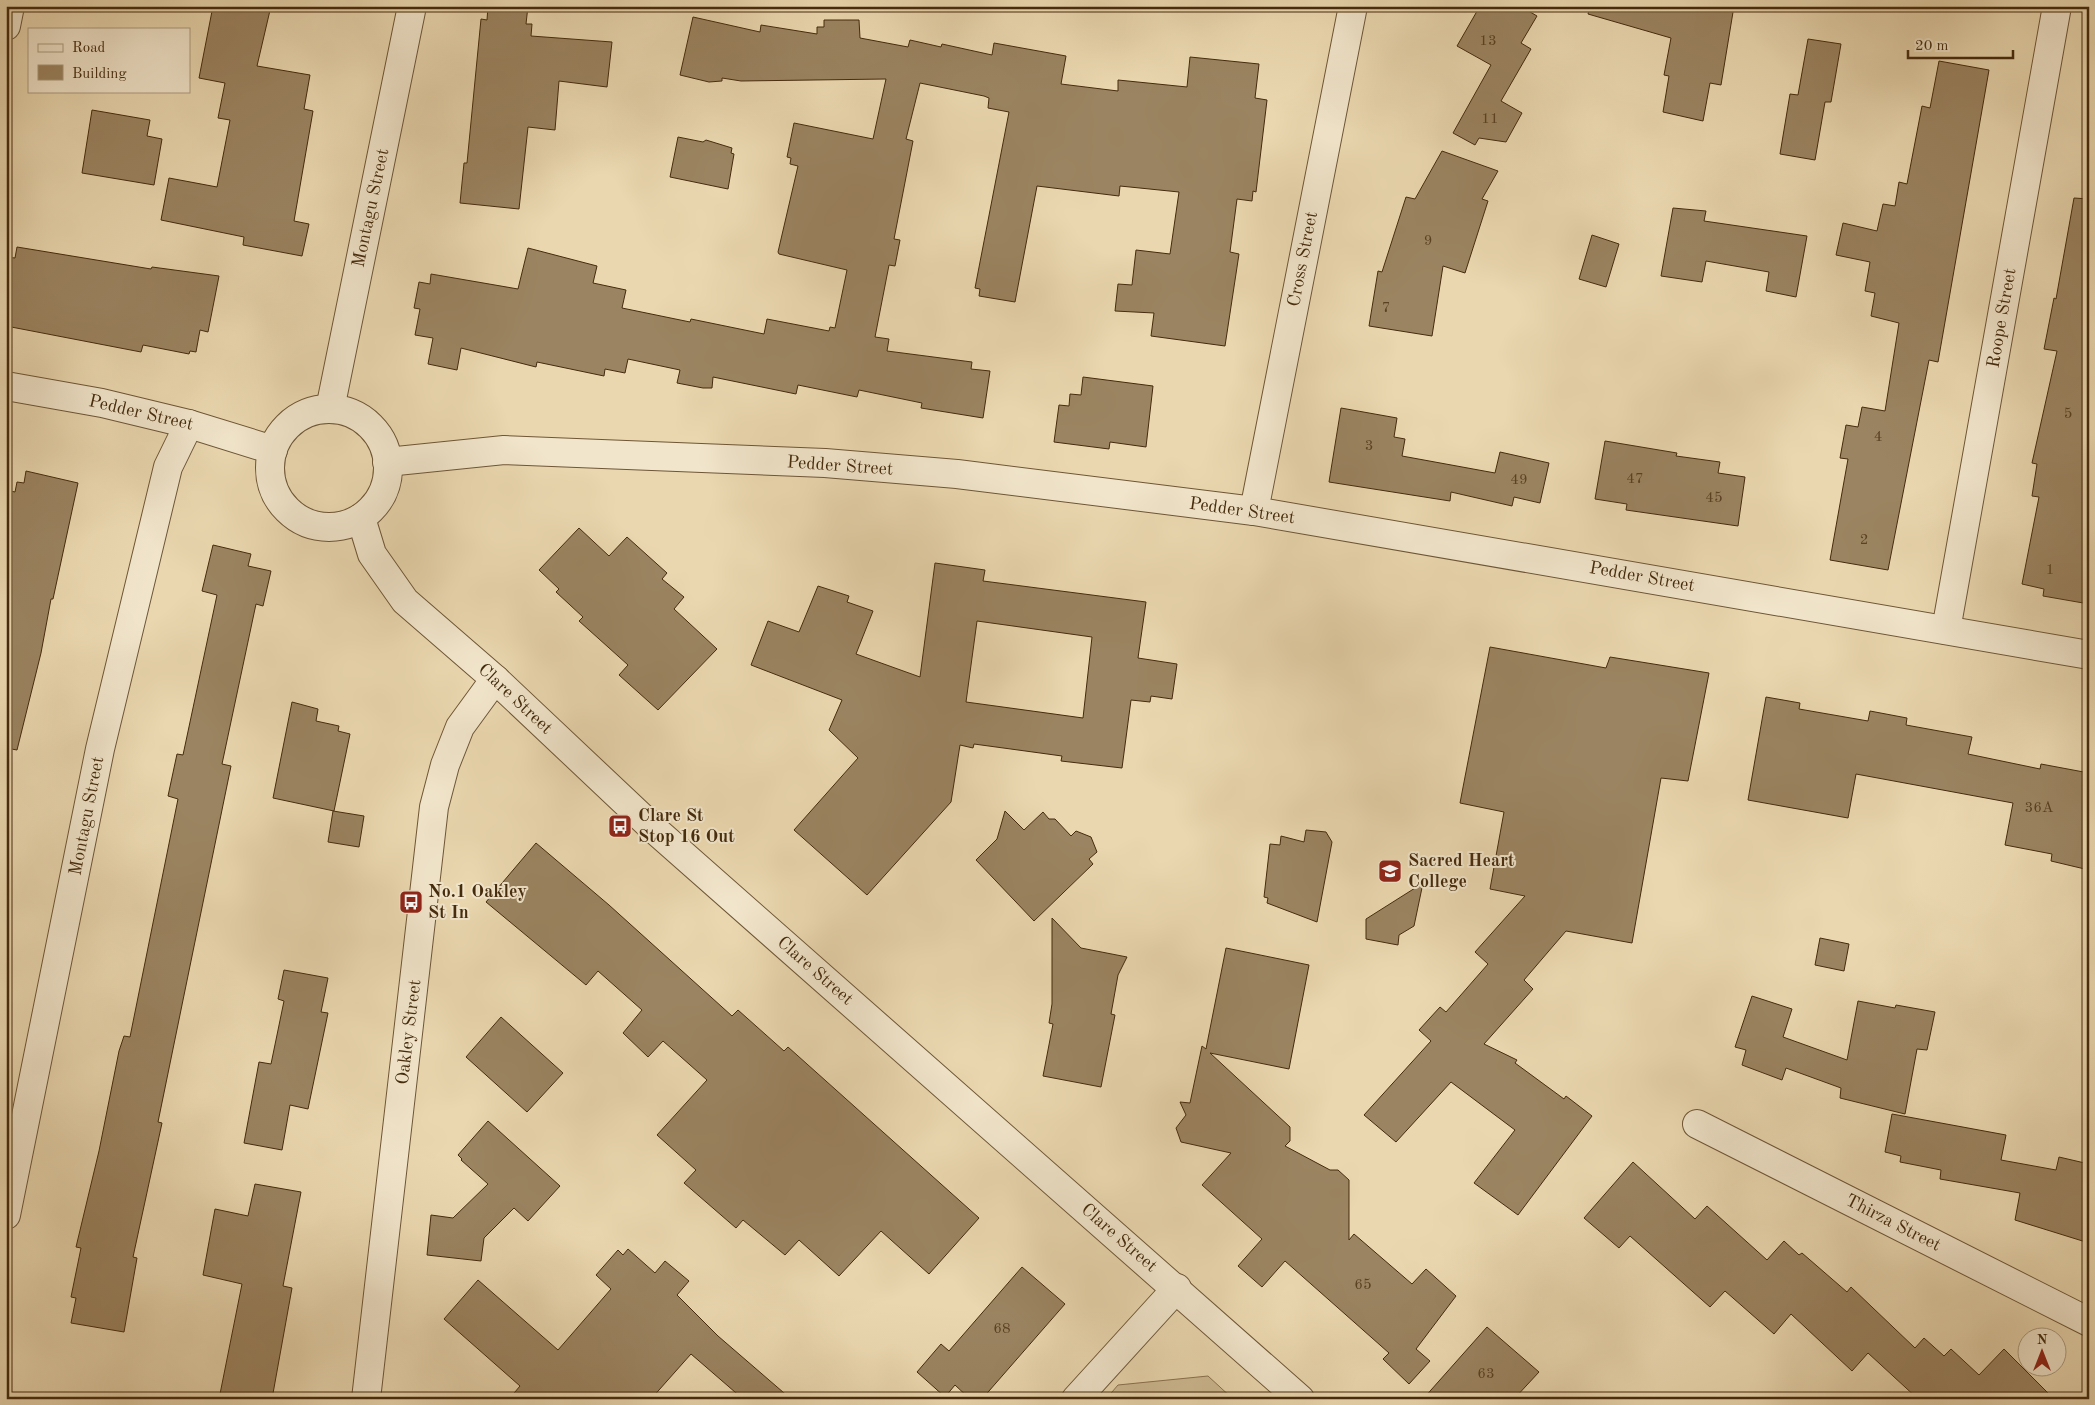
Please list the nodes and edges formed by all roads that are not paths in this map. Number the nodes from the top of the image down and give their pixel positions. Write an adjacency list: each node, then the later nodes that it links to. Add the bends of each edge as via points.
1 (10, 6): 5 (street)
2 (412, 6): 7 (street, Montagu Street)
3 (1353, 6): 11 (street, Cross Street)
4 (2058, 6): 13 (street, Roope Street)
5 (6, 26)
6 (6, 386): 8 (street, Pedder Street, via 102,402)
7 (330, 409): 9 (street, via 311,412 294,420); 10 (street, via 362,420 383,445)
8 (189, 424): 9 (street, Pedder Street); 17 (street, Montagu Street, via 168,468 100,749)
9 (272, 450): 12 (street, via 272,486 293,515 309,524 326,527 344,525)
10 (388, 462): 11 (street, Pedder Street, via 504,450 825,463 956,474); 12 (street, via 382,494)
11 (1254, 511): 13 (street, Pedder Street)
12 (361, 518): 15 (street, Clare Street, via 372,554 405,601)
13 (1946, 630): 14 (street, Pedder Street)
14 (2089, 655)
15 (495, 679): 18 (street, Clare Street, via 663,837); 20 (street, Oakley Street, via 460,727 445,765 434,808)
16 (1697, 1124): 19 (street, Thirza Street)
17 (6, 1215)
18 (1176, 1288): 21 (street); 22 (street, Clare Street)
19 (2089, 1322)
20 (366, 1399)
21 (1076, 1399)
22 (1300, 1399)

